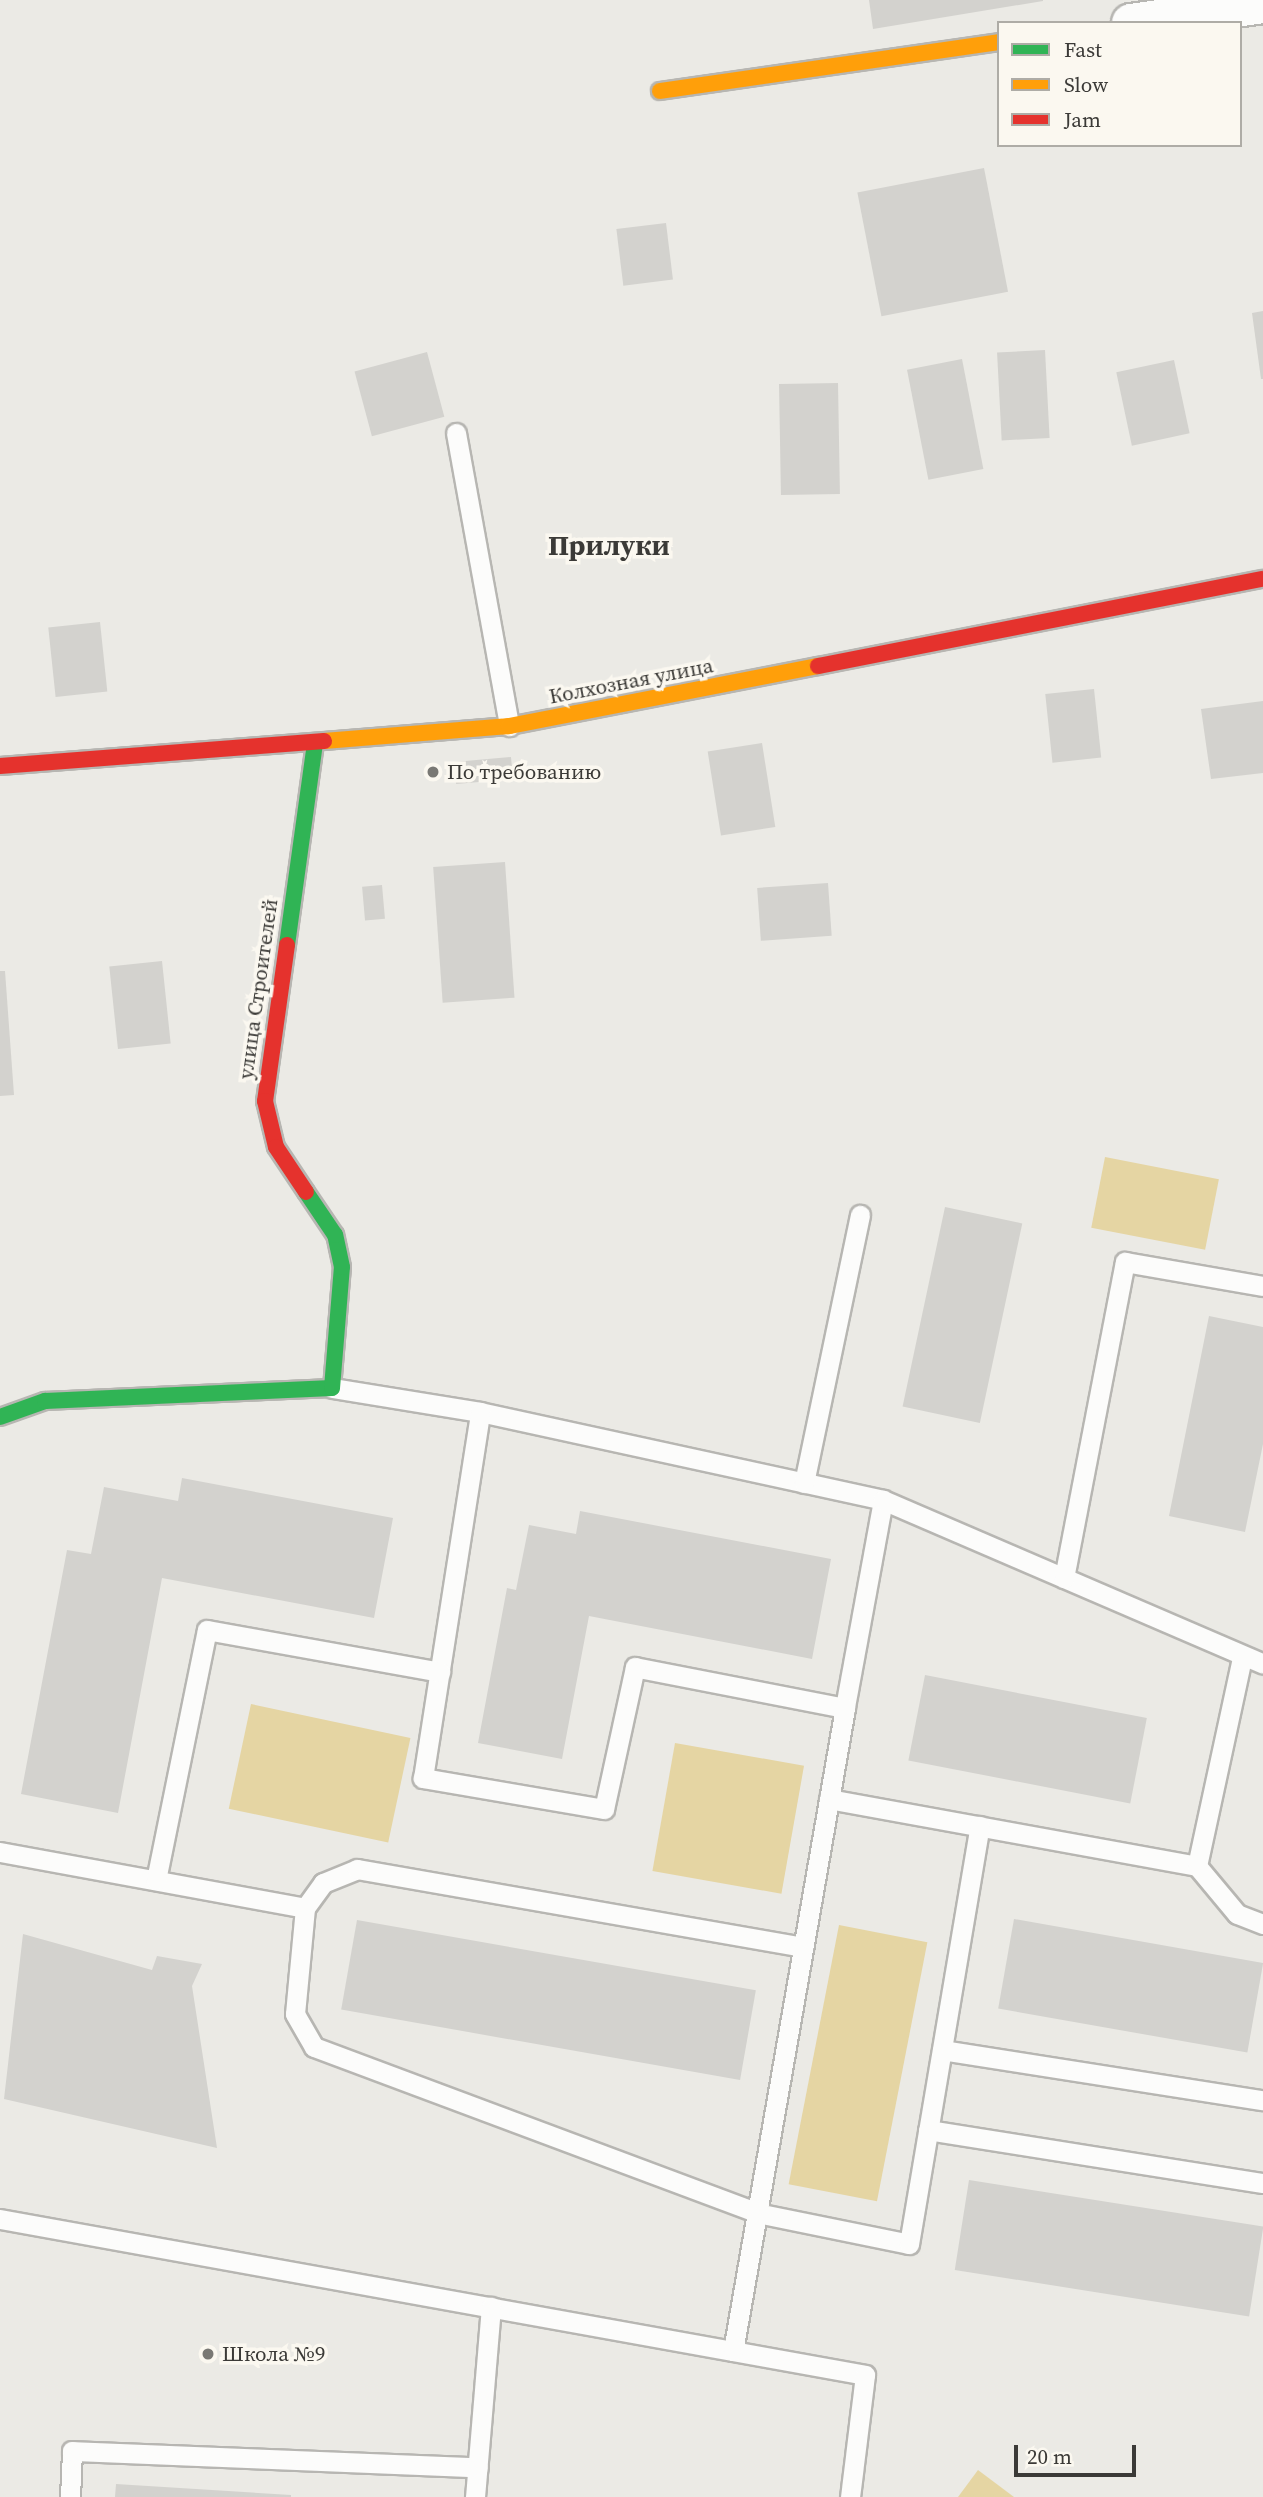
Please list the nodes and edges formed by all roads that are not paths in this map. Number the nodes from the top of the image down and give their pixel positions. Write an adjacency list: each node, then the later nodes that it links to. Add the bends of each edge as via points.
1 (1263, 4): 2 (street)
2 (1145, 21)
3 (997, 42): 4 (street)
4 (660, 91)
5 (456, 433): 7 (lane)
6 (1263, 579): 7 (street, Колхозная улица)
7 (509, 726): 8 (street, Колхозная улица)
8 (315, 744): 9 (street, Колхозная улица); 12 (street, улица Строителей, via 265,1101 276,1147 335,1235 342,1267)
9 (0, 766)
10 (860, 1215): 15 (lane)
11 (1263, 1286): 17 (lane, via 1125,1262)
12 (332, 1388): 13 (lane); 14 (street, via 45,1401)
13 (480, 1412): 15 (lane); 20 (lane)
14 (0, 1417)
15 (804, 1483): 16 (lane)
16 (883, 1500): 17 (lane); 21 (lane)
17 (1064, 1578): 18 (lane)
18 (1242, 1657): 19 (lane); 25 (lane)
19 (1263, 1664)
20 (440, 1672): 21 (lane, via 423,1778 604,1809 635,1667); 26 (lane, via 207,1630)
21 (845, 1708): 22 (lane)
22 (829, 1799): 23 (lane); 29 (lane)
23 (979, 1826): 25 (lane); 30 (lane)
24 (0, 1852): 26 (lane)
25 (1197, 1866): 28 (lane, via 1221,1900 1237,1914)
26 (156, 1880): 27 (lane)
27 (305, 1908): 29 (lane, via 323,1883 357,1869); 34 (lane, via 295,2014 314,2048)
28 (1263, 1924)
29 (803, 1947): 34 (lane)
30 (942, 2050): 31 (lane); 32 (lane)
31 (1263, 2100)
32 (928, 2130): 33 (lane); 34 (lane, via 909,2244)
33 (1263, 2183)
34 (757, 2213): 37 (lane)
35 (0, 2219): 36 (lane)
36 (491, 2307): 37 (lane); 38 (lane)
37 (733, 2351): 41 (lane, via 866,2375)
38 (478, 2467): 39 (lane, via 72,2451); 40 (lane)
39 (70, 2497)
40 (475, 2497)
41 (850, 2497)

